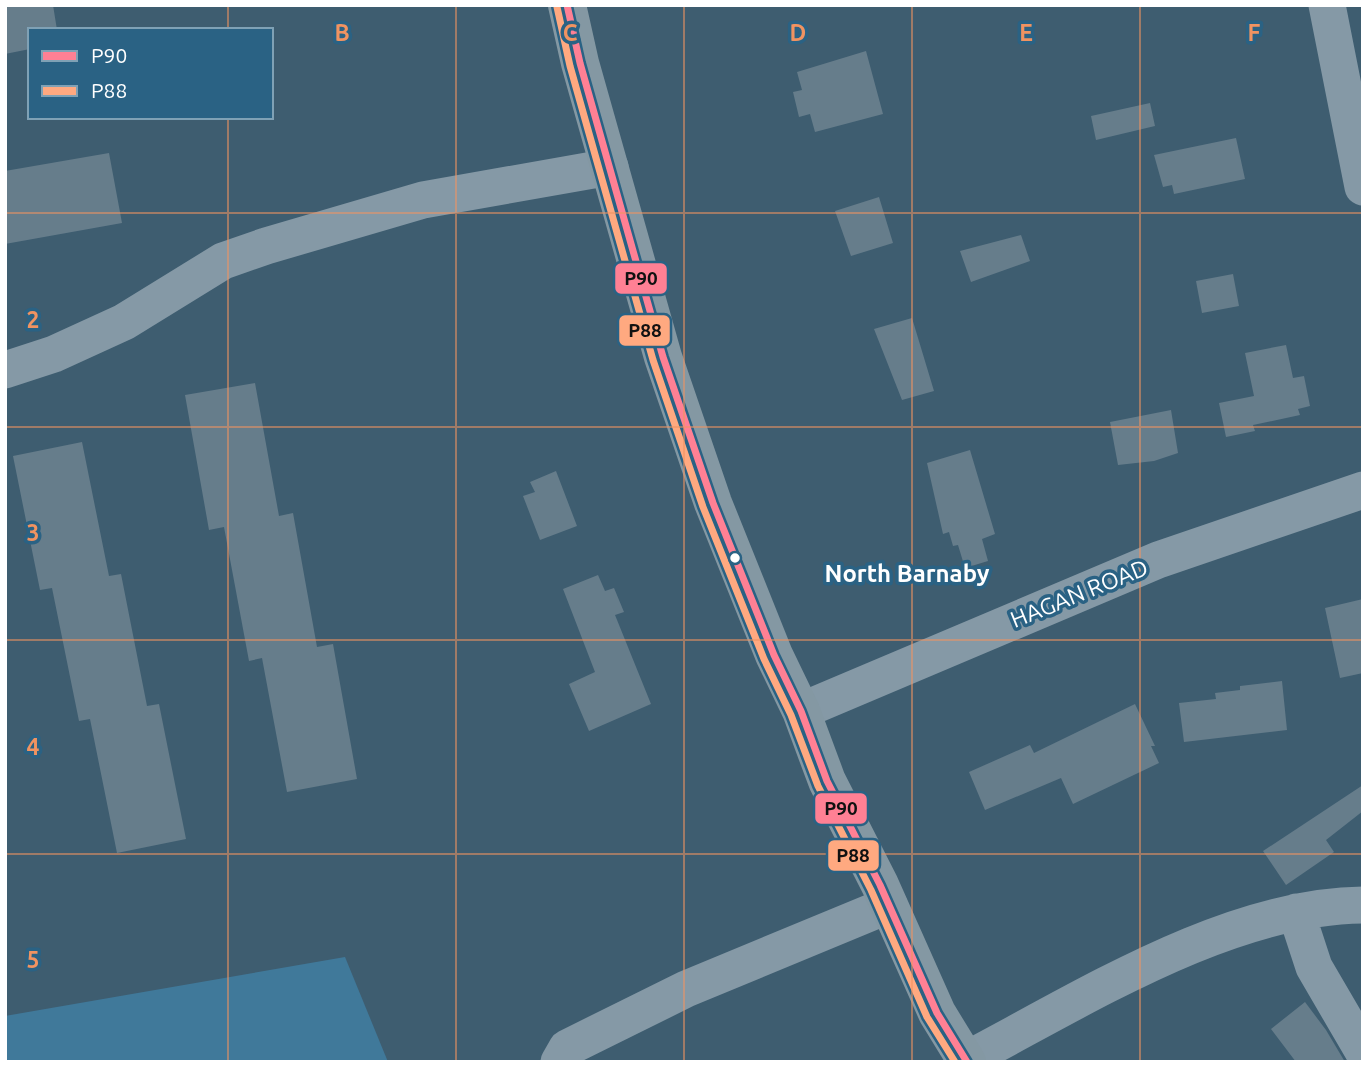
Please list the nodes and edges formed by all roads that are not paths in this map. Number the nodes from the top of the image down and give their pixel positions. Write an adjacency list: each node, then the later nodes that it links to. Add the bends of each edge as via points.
1 (567, 5): 3 (main road)
2 (1327, 5): 4 (street)
3 (610, 167): 5 (street, via 423,200 266,246 223,261 124,322); 7 (main road, via 663,357 713,503)
4 (1363, 187)
5 (5, 370)
6 (1363, 490): 7 (street, HAGAN ROAD, via 1158,560)
7 (801, 711): 8 (main road, via 827,781)
8 (889, 905): 12 (main road, via 937,1013); 13 (street, via 686,989 567,1048)
9 (1363, 905): 10 (street)
10 (1296, 912): 11 (street, via 1314,967); 12 (street, via 1162,958)
11 (1363, 1051)
12 (967, 1061)
13 (559, 1062)

